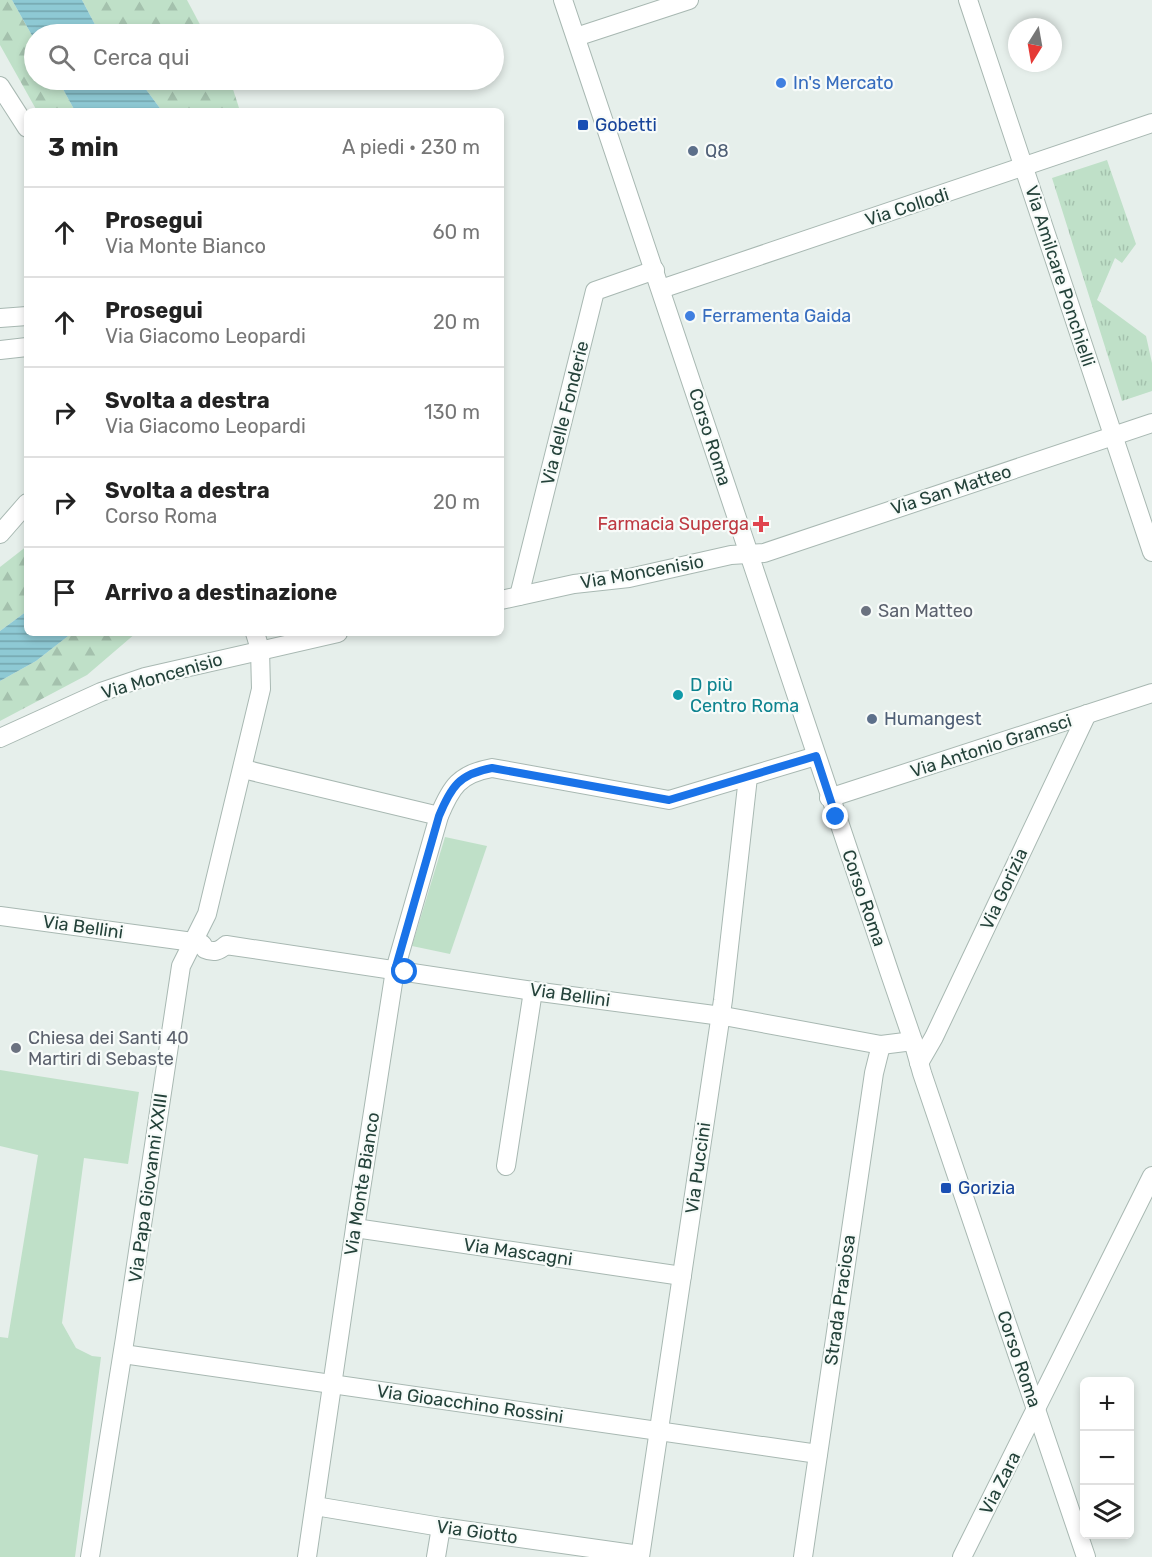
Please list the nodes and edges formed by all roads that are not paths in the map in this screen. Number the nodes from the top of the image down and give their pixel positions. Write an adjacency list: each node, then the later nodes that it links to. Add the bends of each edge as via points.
1 (563, 0): 4 (street, Corso Roma)
2 (689, 0): 4 (street)
3 (968, 0): 8 (street, Via Amilcare Ponchielli)
4 (576, 37): 9 (street, Corso Roma)
5 (0, 86): 6 (street)
6 (24, 123)
7 (1152, 123): 8 (street, Via Collodi)
8 (1024, 168): 10 (street, Via Collodi); 16 (street, Via Amilcare Ponchielli)
9 (655, 270): 10 (street, Corso Roma); 21 (street, Via delle Fonderie, via 595,291)
10 (661, 289): 20 (street, Corso Roma)
11 (24, 316): 12 (street)
12 (0, 318)
13 (24, 347): 14 (street)
14 (0, 350)
15 (1152, 423): 16 (street, Via San Matteo)
16 (1113, 437): 19 (street, Via Amilcare Ponchielli); 20 (street, Via San Matteo, via 764,553)
17 (24, 506): 18 (street)
18 (0, 534)
19 (1152, 552)
20 (749, 554): 21 (street, Via Moncenisio); 27 (street, Corso Roma)
21 (510, 598)
22 (308, 636): 23 (street, Via Moncenisio)
23 (258, 641): 26 (street, Via Moncenisio, via 100,692); 28 (street, Via Papa Giovanni XXIII, via 261,689)
24 (1152, 693): 25 (street, Via Antonio Gramsci)
25 (1087, 714): 30 (street, Via Antonio Gramsci); 39 (street, Via Gorizia)
26 (0, 738)
27 (816, 756): 29 (street, Via Monte Bianco); 30 (street, Corso Roma)
28 (243, 769): 31 (street); 33 (street, Via Papa Giovanni XXIII)
29 (748, 777): 31 (street, Via Monte Bianco, via 669,800 492,768 459,781); 36 (street, Via Puccini)
30 (829, 798): 37 (street, Corso Roma)
31 (439, 816): 34 (street, Via Monte Bianco)
32 (0, 916): 33 (street, Via Bellini)
33 (198, 943): 34 (street, Via Bellini, via 206,934 215,932 226,945); 44 (street, Via Papa Giovanni XXIII, via 181,966)
34 (395, 970): 35 (street, Via Bellini); 42 (street, Via Monte Bianco)
35 (533, 991): 36 (street, Via Bellini); 40 (street)
36 (720, 1016): 38 (street, Via Bellini); 43 (street, Via Puccini)
37 (913, 1041): 38 (street, Via Bellini); 39 (street, Corso Roma)
38 (881, 1045): 48 (street, Strada Praciosa)
39 (919, 1063): 46 (street, Corso Roma)
40 (506, 1166)
41 (1152, 1176): 46 (street)
42 (355, 1228): 43 (street, Via Mascagni); 45 (street, Via Monte Bianco)
43 (681, 1276): 47 (street, Via Puccini)
44 (123, 1354): 45 (street, Via Gioacchino Rossini); 52 (street, Via Papa Giovanni XXIII)
45 (332, 1383): 47 (street, Via Gioacchino Rossini); 49 (street, Via Monte Bianco)
46 (1036, 1409): 56 (street, Via Zara); 57 (street, Corso Roma)
47 (658, 1432): 48 (street, Via Gioacchino Rossini); 51 (street, Via Puccini)
48 (818, 1454): 55 (street, Strada Praciosa)
49 (315, 1506): 50 (street, Via Giotto); 53 (street, Via Monte Bianco)
50 (441, 1527): 51 (street, Via Giotto); 54 (street)
51 (640, 1556)
52 (90, 1557)
53 (307, 1557)
54 (436, 1557)
55 (803, 1557)
56 (962, 1557)
57 (1086, 1557)

